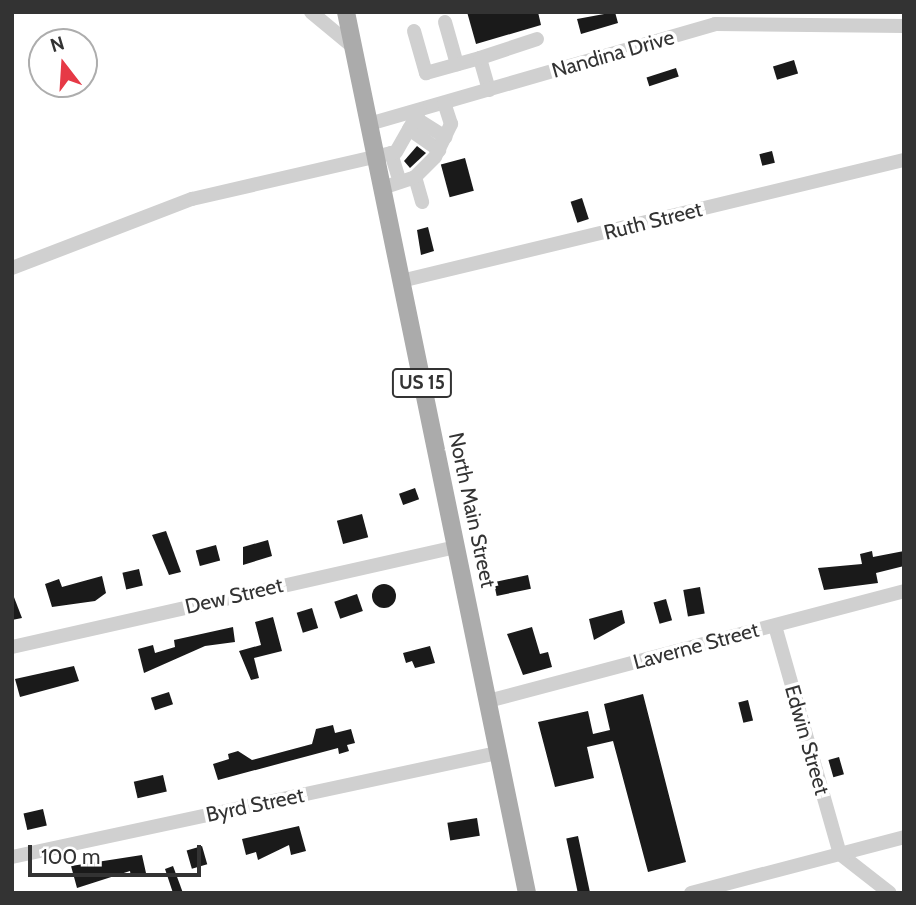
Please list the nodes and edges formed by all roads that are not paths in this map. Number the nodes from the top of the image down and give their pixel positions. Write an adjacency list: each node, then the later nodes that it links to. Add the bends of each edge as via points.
1 (311, 12): 8 (street)
2 (346, 12): 8 (main road, North Main Street / US 15)
3 (841, 19): 5 (street, Nandina Drive); 11 (street, Nandina Drive, via 715,24)
4 (444, 22): 10 (street)
5 (904, 26)
6 (414, 31): 10 (street, via 426,73)
7 (537, 39): 9 (street)
8 (353, 47): 14 (main road, North Main Street / US 15)
9 (480, 58): 10 (street); 11 (street)
10 (457, 64)
11 (489, 90): 12 (street, Nandina Drive)
12 (444, 103): 13 (street, Nandina Drive); 15 (street, via 451,124)
13 (415, 119): 14 (street, Nandina Drive); 15 (street); 16 (street)
14 (369, 124): 16 (main road, North Main Street / US 15)
15 (442, 144): 18 (street)
16 (384, 155): 19 (main road, North Main Street / US 15); 21 (street, via 192,199)
17 (904, 160): 22 (street, Ruth Street)
18 (415, 177): 19 (street); 20 (street)
19 (391, 185): 22 (main road, North Main Street / US 15)
20 (422, 202)
21 (12, 268)
22 (401, 281): 23 (main road, North Main Street / US 15)
23 (456, 547): 26 (street, Dew Street); 27 (main road, North Main Street / US 15)
24 (904, 591): 25 (street, Laverne Street)
25 (775, 626): 27 (street, Laverne Street); 30 (street, Edwin Street)
26 (12, 647)
27 (488, 701): 28 (main road, North Main Street / US 15)
28 (499, 753): 31 (street, Byrd Street); 32 (main road, North Main Street / US 15)
29 (904, 837): 30 (street)
30 (840, 853): 33 (street); 34 (street)
31 (12, 858)
32 (527, 893)
33 (691, 893)
34 (890, 893)

